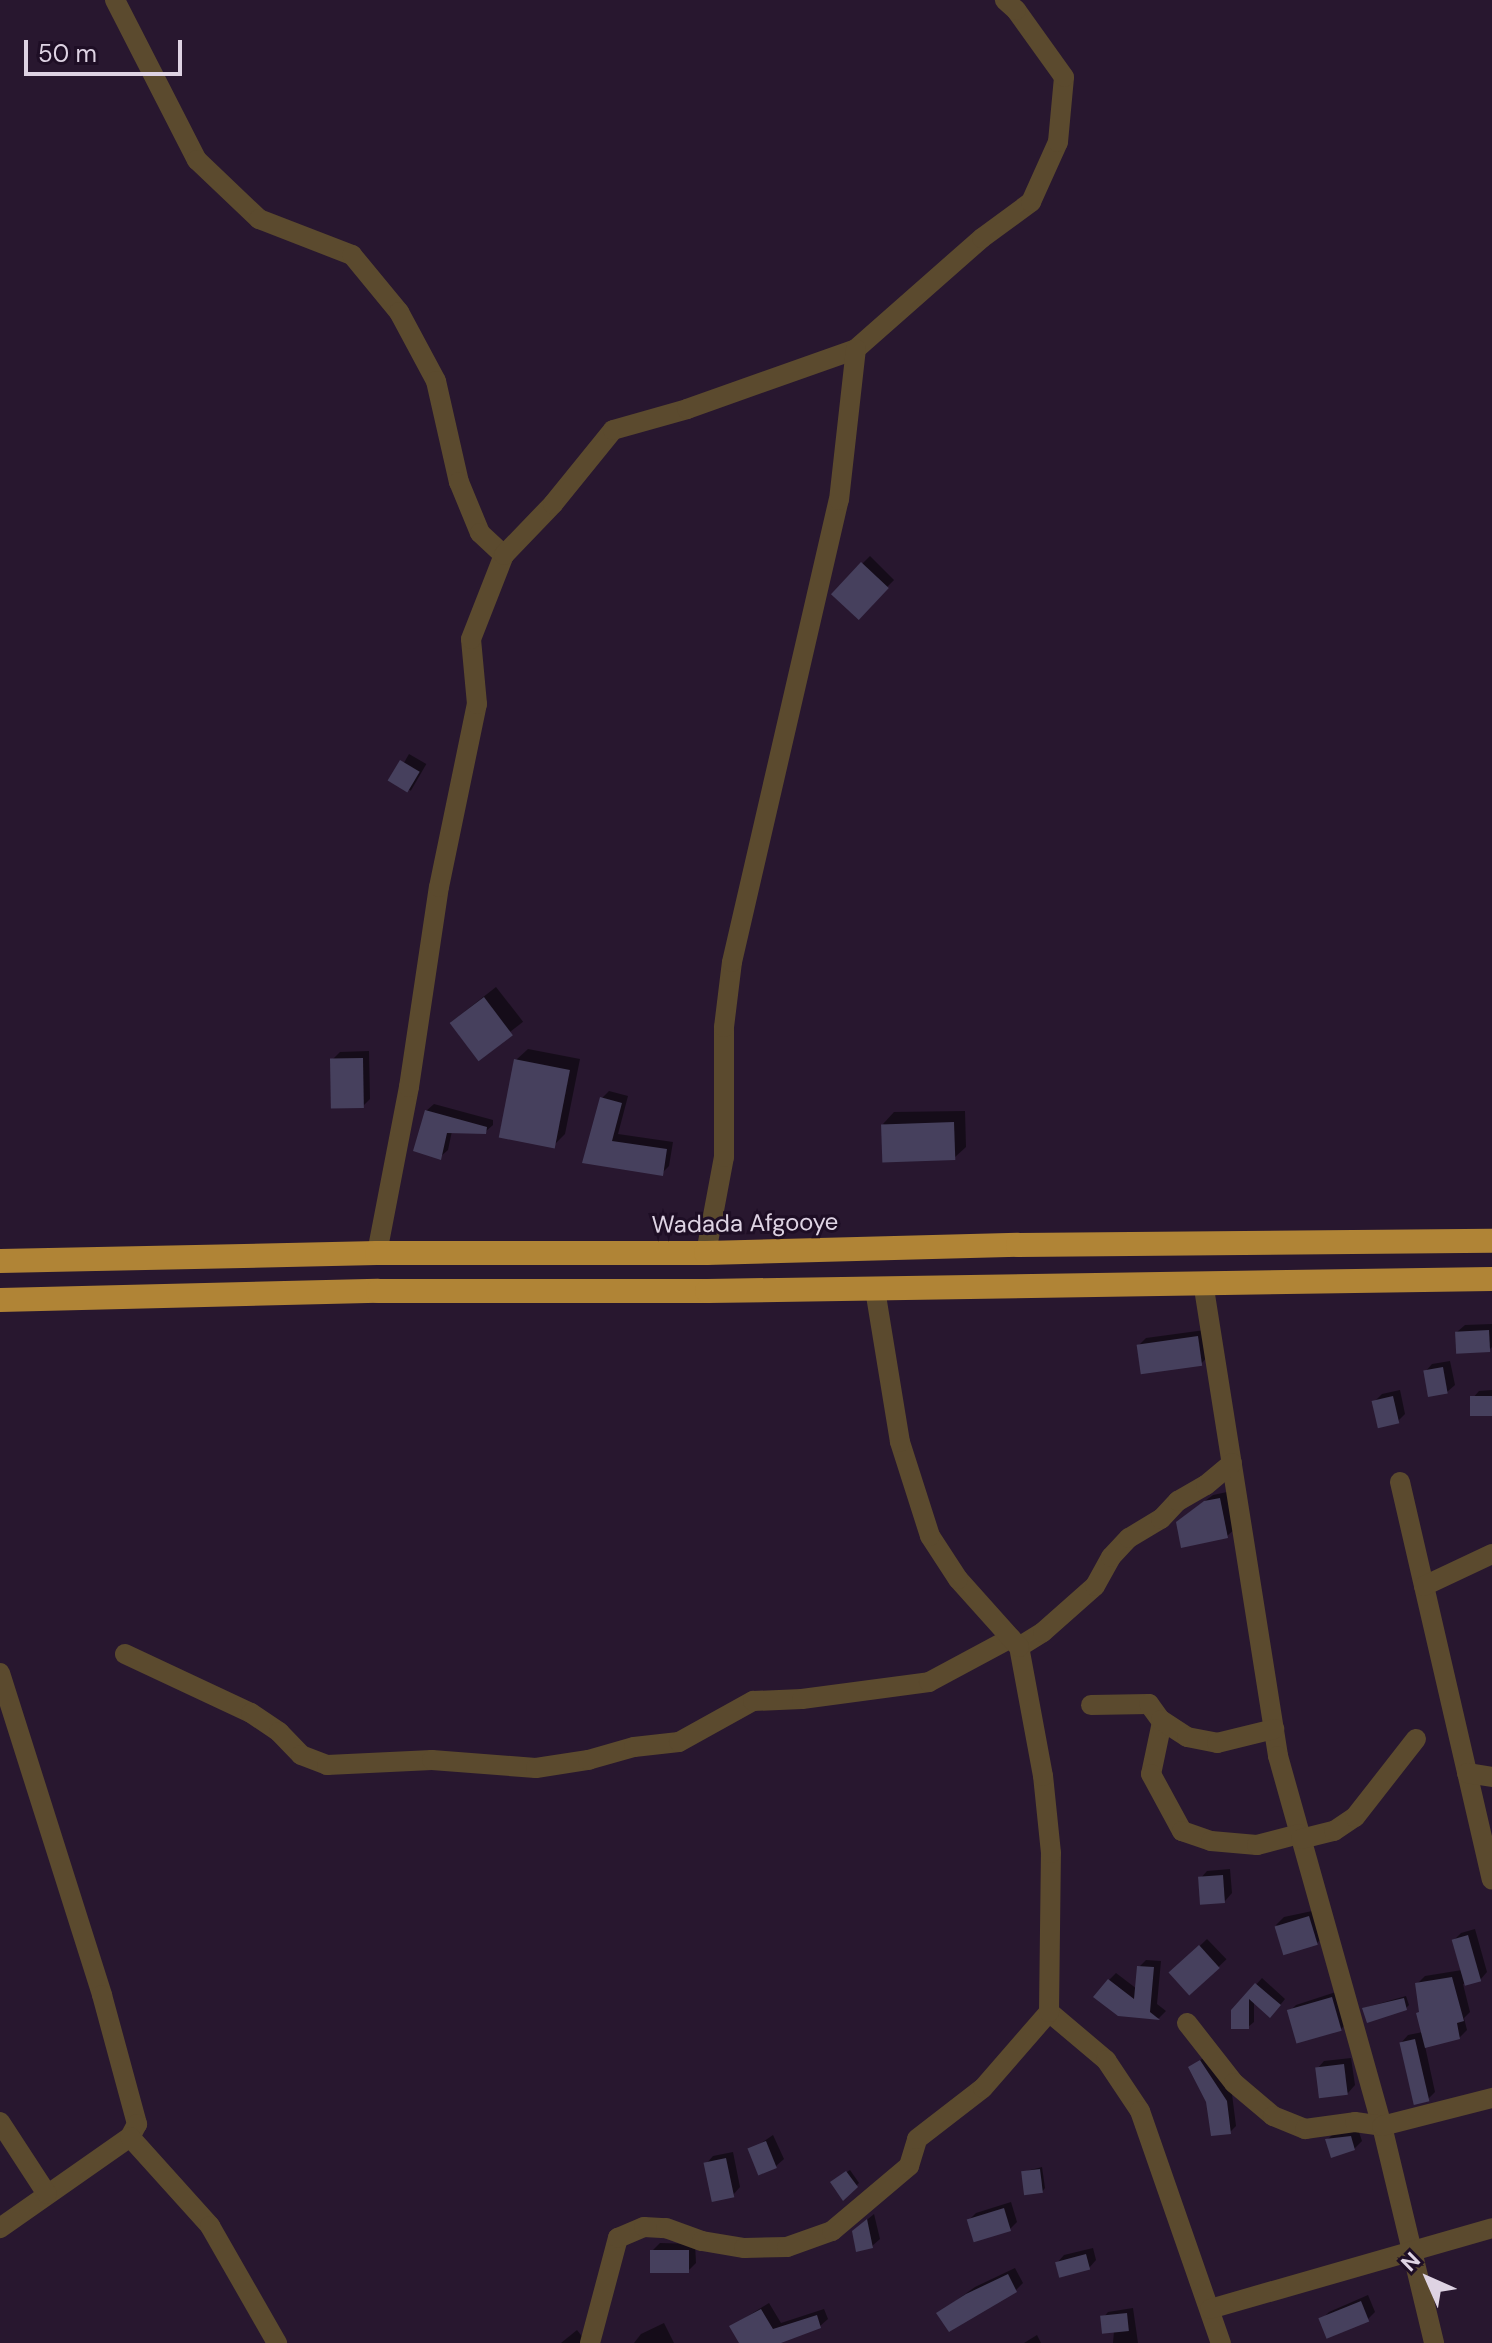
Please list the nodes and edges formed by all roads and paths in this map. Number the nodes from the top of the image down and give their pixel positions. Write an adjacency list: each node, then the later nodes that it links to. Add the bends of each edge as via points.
1 (115, 0): 4 (street, via 197,160 259,219 352,255 399,312 436,381 459,482 480,533)
2 (1005, 0): 3 (street, via 1064,77 1058,142 1031,202)
3 (856, 349): 4 (street, via 613,430); 7 (street, via 839,500 732,962 724,1027 724,1157)
4 (504, 555): 6 (street, via 471,639 477,704 439,887)
5 (1492, 1241): 7 (highway, Wadada Afgooye)
6 (377, 1253): 7 (highway, Wadada Afgooye); 8 (highway, Wadada Afgooye)
7 (706, 1253)
8 (0, 1261)
9 (1492, 1279): 10 (highway)
10 (1203, 1282): 11 (highway); 13 (street)
11 (875, 1289): 12 (highway, via 362,1291); 17 (street, via 900,1442 930,1536 958,1579)
12 (0, 1300)
13 (1232, 1463): 17 (street, via 1129,1538 1095,1586 1043,1632); 22 (street)
14 (1400, 1482): 16 (street)
15 (1492, 1554): 16 (street)
16 (1424, 1586): 24 (street)
17 (1015, 1642): 18 (street, via 929,1682 753,1701 679,1742 536,1768 432,1760 327,1765 301,1755 251,1713); 28 (street, via 1043,1776 1051,1853)
18 (125, 1654)
19 (0, 1673): 33 (street, via 102,1995 137,2124)
20 (1091, 1705): 21 (street, via 1149,1704)
21 (1161, 1720): 22 (street, via 1187,1737 1217,1743); 26 (street, via 1151,1774 1182,1831 1211,1841 1257,1845)
22 (1274, 1729): 26 (street)
23 (1416, 1739): 26 (street, via 1355,1817 1334,1831)
24 (1467, 1773): 25 (street); 27 (street)
25 (1492, 1777)
26 (1300, 1836): 32 (street)
27 (1492, 1879)
28 (1049, 2012): 38 (street, via 1106,2060 1140,2111); 40 (street, via 983,2088 917,2139 909,2166 832,2231 787,2247 744,2248 666,2228 644,2227 618,2238)
29 (1187, 2023): 32 (street, via 1234,2083 1273,2116 1305,2129 1355,2122)
30 (1492, 2098): 32 (street)
31 (0, 2122): 34 (street)
32 (1382, 2126): 37 (street)
33 (130, 2137): 34 (street); 39 (street, via 210,2226)
34 (47, 2194): 35 (street)
35 (0, 2228)
36 (1492, 2228): 37 (street)
37 (1412, 2251): 38 (street); 42 (street)
38 (1210, 2309): 41 (street)
39 (277, 2343)
40 (590, 2343)
41 (1221, 2343)
42 (1434, 2343)

